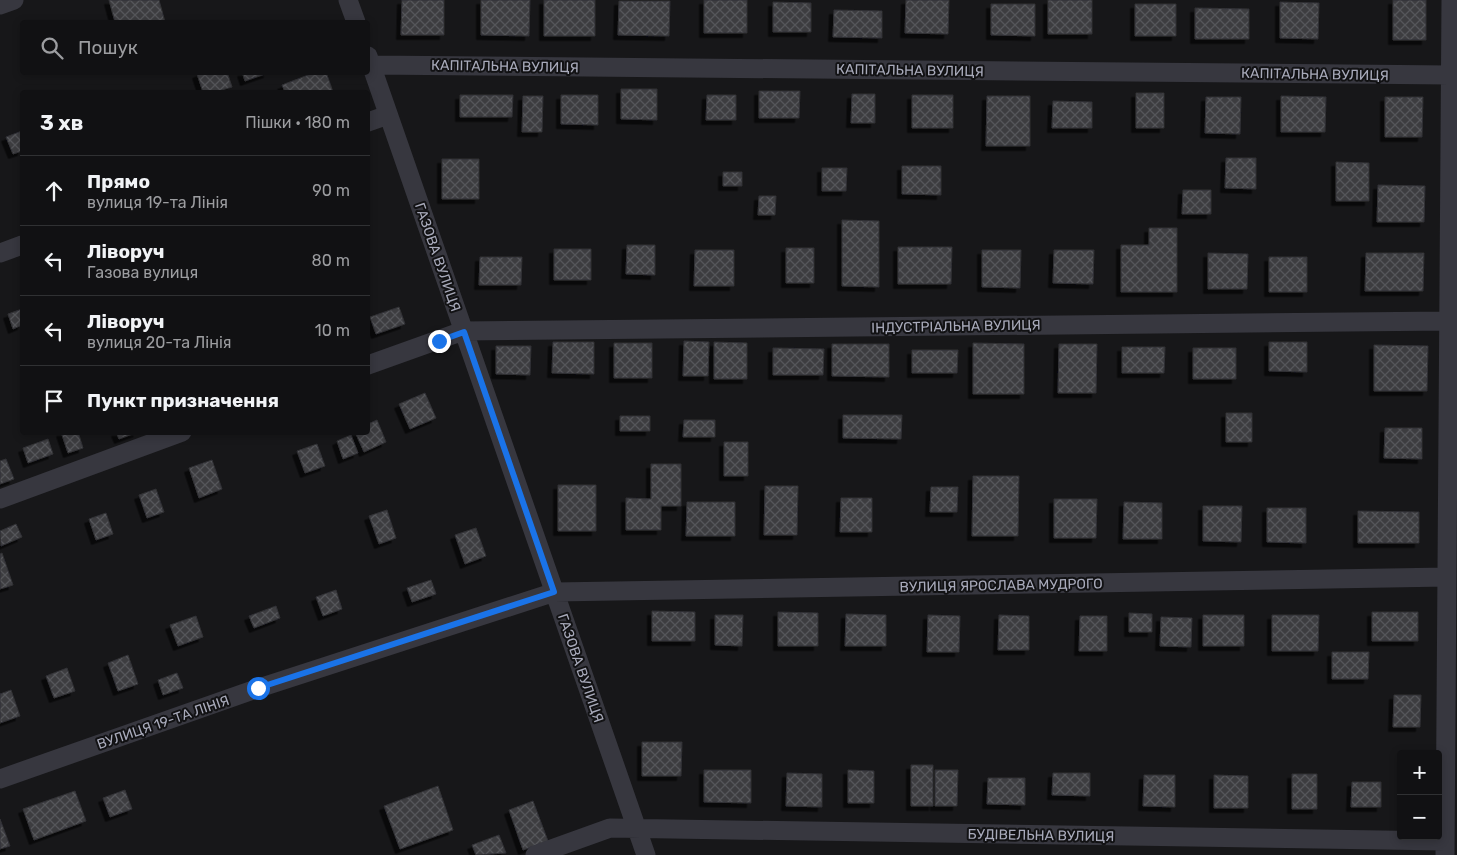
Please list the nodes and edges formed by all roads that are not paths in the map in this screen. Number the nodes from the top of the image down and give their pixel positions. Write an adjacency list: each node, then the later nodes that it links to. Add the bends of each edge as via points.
1 (14, 0): 4 (street)
2 (348, 0): 5 (street)
3 (1451, 0): 8 (street)
4 (0, 5)
5 (355, 20)
6 (370, 61): 8 (street, КАПІТАЛЬНА ВУЛИЦЯ)
7 (370, 64): 9 (street, ГАЗОВА ВУЛИЦЯ)
8 (1450, 75): 13 (street)
9 (388, 115): 10 (street); 14 (street, ГАЗОВА ВУЛИЦЯ)
10 (370, 121)
11 (20, 246): 12 (street)
12 (0, 253)
13 (1448, 321): 14 (street, ІНДУСТРІАЛЬНА ВУЛИЦЯ); 18 (street)
14 (464, 332): 15 (street, ІНДУСТРІАЛЬНА ВУЛИЦЯ); 19 (street, ГАЗОВА ВУЛИЦЯ)
15 (370, 364)
16 (174, 435): 17 (street)
17 (0, 499)
18 (1447, 577): 19 (street, ВУЛИЦЯ ЯРОСЛАВА МУДРОГО); 22 (street)
19 (554, 592): 20 (street, ВУЛИЦЯ 19-ТА ЛІНІЯ, via 258,688); 21 (street, ГАЗОВА ВУЛИЦЯ)
20 (0, 779)
21 (637, 829): 22 (street, БУДІВЕЛЬНА ВУЛИЦЯ); 23 (street, БУДІВЕЛЬНА ВУЛИЦЯ, via 610,828); 24 (street, ГАЗОВА ВУЛИЦЯ)
22 (1445, 848)
23 (535, 855)
24 (646, 855)

